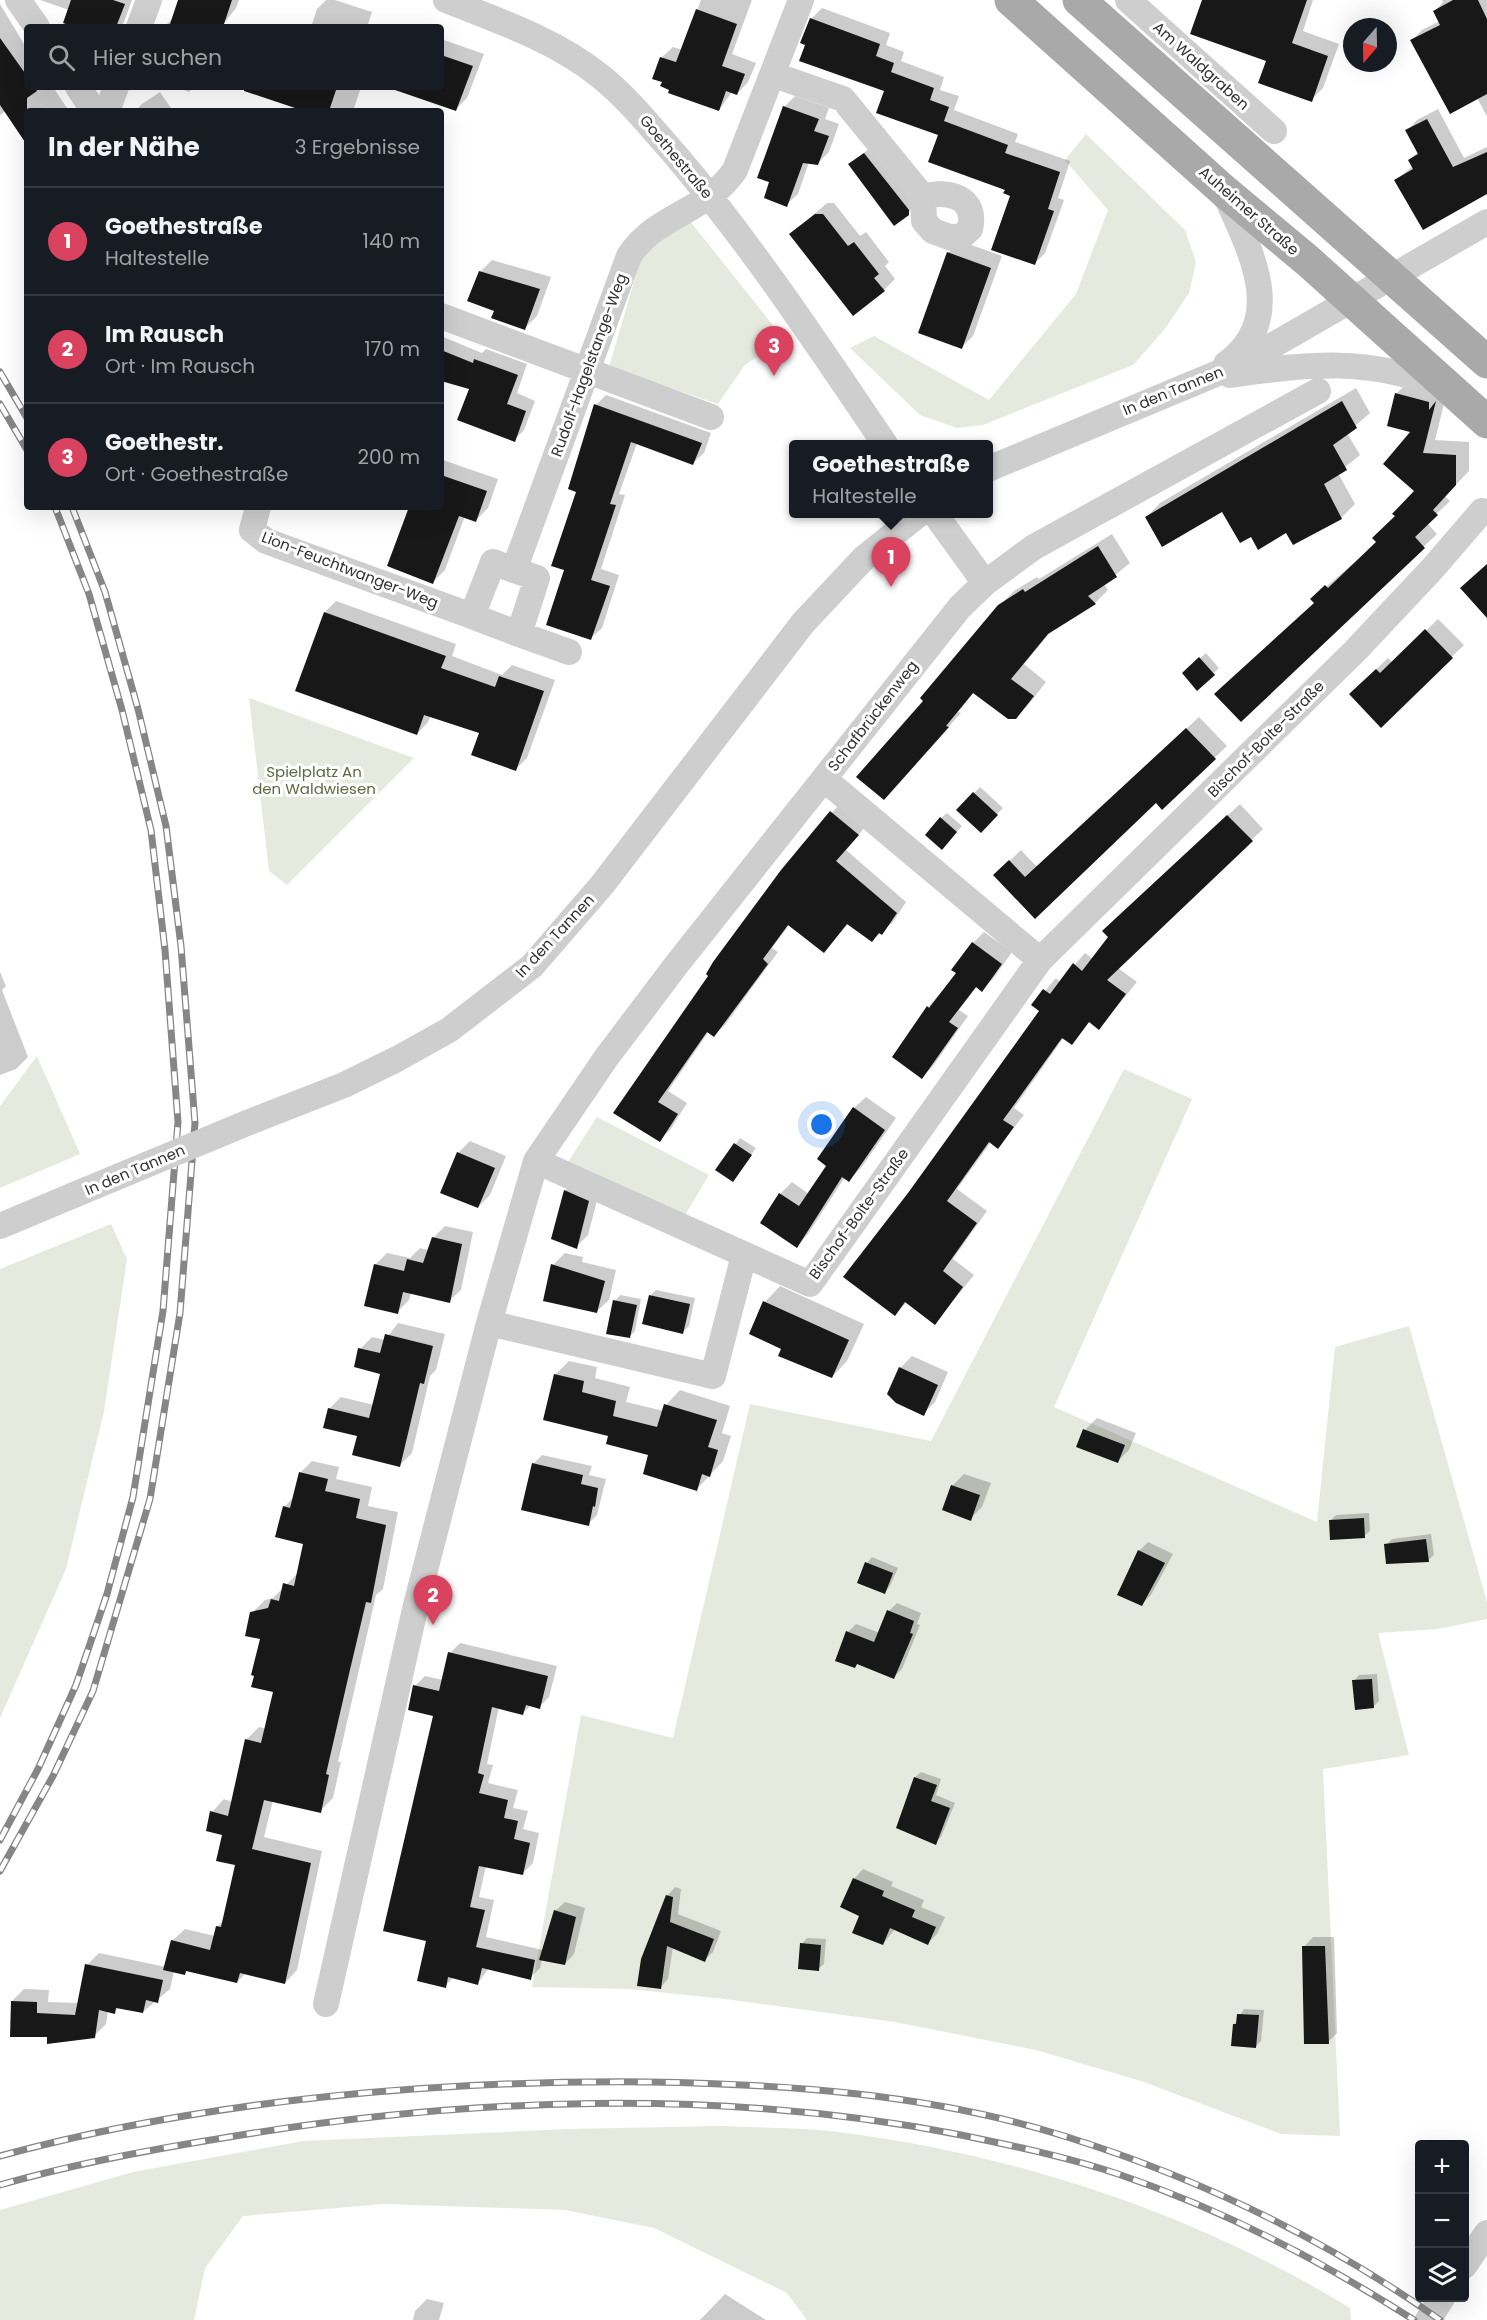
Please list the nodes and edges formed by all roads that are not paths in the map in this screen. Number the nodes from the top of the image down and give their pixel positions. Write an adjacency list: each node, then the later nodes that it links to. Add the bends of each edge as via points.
1 (18, 0): 8 (street)
2 (149, 0): 9 (street)
3 (446, 0): 17 (street, Goethestraße, via 540,38 600,76 634,107)
4 (801, 0): 10 (street, Rudolf-Hagelstange-Weg)
5 (1011, 0): 16 (main road, Auheimer Straße)
6 (1079, 0): 20 (main road)
7 (1128, 0): 15 (street, Am Waldgraben)
8 (35, 24)
9 (140, 24)
10 (774, 75): 17 (street, Rudolf-Hagelstange-Weg, via 735,170); 18 (street, via 843,99)
11 (80, 90): 13 (street)
12 (115, 90): 14 (street)
13 (92, 108)
14 (108, 108)
15 (1274, 131)
16 (1224, 191): 21 (main road, Auheimer Straße); 25 (street, via 1256,265 1260,307 1255,327 1243,348)
17 (711, 197): 24 (street, Rudolf-Hagelstange-Weg, via 639,241 622,270); 29 (street, Goethestraße)
18 (923, 197)
19 (1487, 222): 20 (street, In den Tannen)
20 (1392, 278): 21 (street, In den Tannen); 23 (main road)
21 (1351, 300): 25 (street, In den Tannen, via 1242,363); 27 (main road, Auheimer Straße)
22 (444, 317): 24 (street)
23 (1487, 362)
24 (589, 371): 28 (street); 35 (street, Rudolf-Hagelstange-Weg)
25 (1206, 378): 27 (street, via 1334,364 1367,366 1443,388); 30 (street, In den Tannen)
26 (1318, 391): 36 (street, Schafbrückenweg, via 1034,547)
27 (1480, 415)
28 (711, 417)
29 (882, 440)
30 (993, 467)
31 (257, 510): 37 (street, Lion-Feuchtwanger-Weg, via 252,530 266,540)
32 (1482, 511): 41 (street, Bischof-Bolte-Straße, via 1355,651)
33 (914, 518): 43 (street, In den Tannen, bridge, via 864,558 803,623 602,885 532,966 449,1030 344,1085)
34 (939, 518): 36 (street)
35 (514, 570): 37 (street, via 493,562); 38 (street, via 537,578)
36 (985, 583): 40 (street, Schafbrückenweg, via 929,643)
37 (472, 616): 38 (street)
38 (519, 634): 39 (street)
39 (569, 652)
40 (824, 779): 41 (street); 42 (street, Schafbrückenweg, via 606,1058)
41 (1040, 960): 44 (street, Bischof-Bolte-Straße, via 810,1284)
42 (536, 1161): 44 (street, Bischof-Bolte-Straße); 45 (street, Schafbrückenweg)
43 (0, 1226)
44 (744, 1256): 45 (street, via 713,1376)
45 (489, 1323): 46 (street, Schafbrückenweg, via 416,1605)
46 (326, 2004)
47 (1487, 2233): 48 (street)
48 (1469, 2259)
49 (1439, 2302): 50 (street)
50 (1428, 2320)

